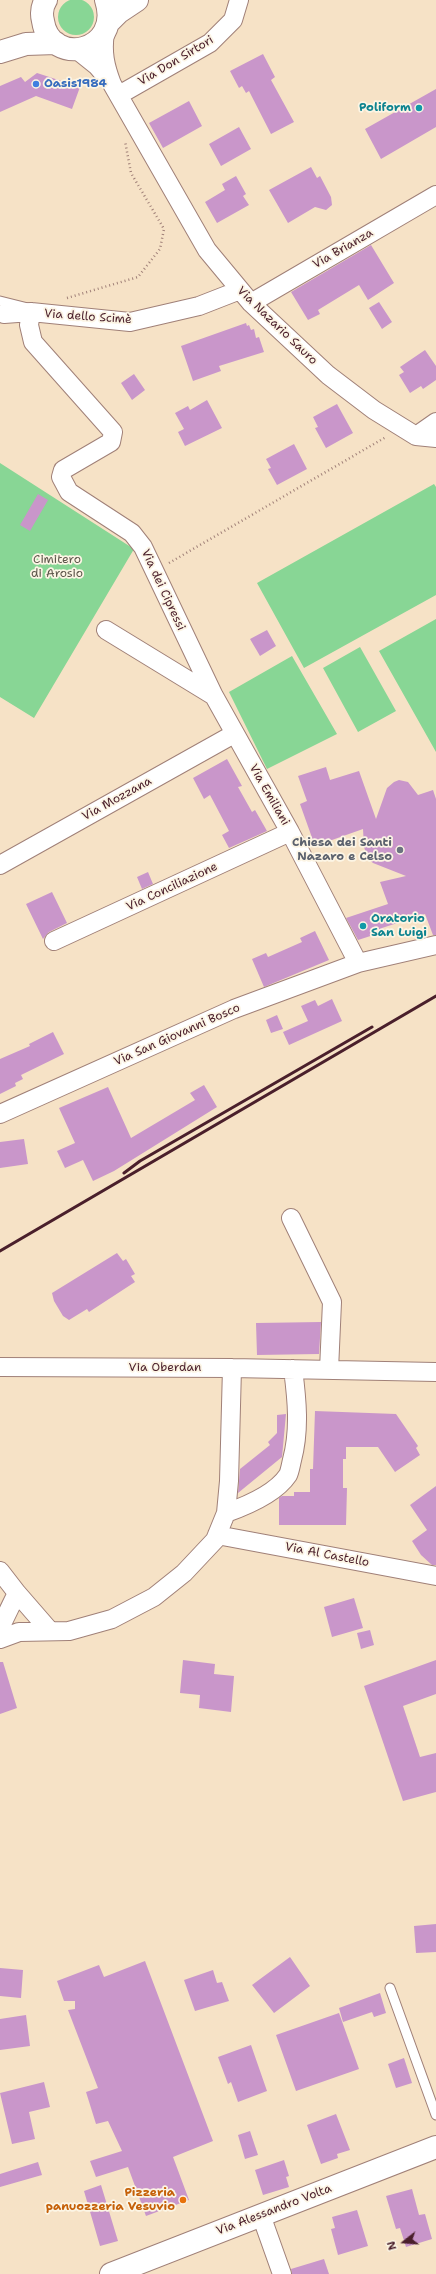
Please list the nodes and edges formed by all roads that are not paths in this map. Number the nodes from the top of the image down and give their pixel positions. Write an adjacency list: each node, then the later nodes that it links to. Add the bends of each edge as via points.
1 (106, 0): 5 (street, via 109,11)
2 (137, 0): 5 (street, via 118,12)
3 (239, 0): 9 (street, Via Don Sirtori, via 233,20 210,43)
4 (43, 4): 6 (street, via 48,35); 7 (street, via 22,39)
5 (107, 27): 8 (street, via 98,42); 9 (street, Via Nazario Sauro, via 103,50 105,65)
6 (56, 43): 7 (street, via 26,44); 8 (street)
7 (5, 50)
8 (77, 50): 9 (street, Via Nazario Sauro, via 97,66)
9 (116, 90): 11 (street, Via Nazario Sauro, via 207,250)
10 (436, 195): 11 (street, Via Brianza)
11 (245, 296): 13 (street, Via dello Scimè, via 130,322); 15 (street, Via Nazario Sauro, via 328,375 374,410)
12 (2, 307): 13 (street, Via dello Scimè)
13 (31, 312): 18 (street, Via dei Cipressi, via 29,325 33,342 113,432 111,442 63,470 61,478 69,492 132,533 143,547)
14 (436, 422): 15 (street)
15 (409, 432): 16 (street, Via Nazario Sauro)
16 (436, 438)
17 (106, 630): 18 (street)
18 (214, 696): 19 (street, Via dei Cipressi)
19 (234, 734): 20 (street, Via Emiliani); 21 (street, Via Mozzana)
20 (290, 832): 22 (street, Via Conciliazione); 24 (street, Via Emiliani)
21 (0, 865)
22 (54, 941)
23 (436, 945): 24 (street, Via San Giovanni Bosco)
24 (358, 963): 25 (street, Via San Giovanni Bosco, via 234,1009)
25 (0, 1114)
26 (290, 1218): 30 (street, via 332,1302)
27 (0, 1367): 28 (street, Via Oberdan)
28 (232, 1368): 29 (street, Via Oberdan); 32 (street)
29 (293, 1369): 30 (street, Via Oberdan); 32 (street, via 297,1397 297,1441 288,1474 271,1490 248,1505)
30 (329, 1370): 31 (street, Via Oberdan)
31 (436, 1372)
32 (226, 1513): 33 (street)
33 (217, 1535): 35 (street, Via Al Castello); 38 (street, via 184,1573 154,1597 112,1619 69,1631)
34 (0, 1571): 36 (street)
35 (436, 1576)
36 (17, 1593): 37 (street); 38 (street)
37 (0, 1628)
38 (50, 1632): 39 (street, via 19,1632)
39 (0, 1639)
40 (390, 1988): 41 (lane)
41 (436, 2115)
42 (436, 2147): 43 (street, Via Alessandro Volta)
43 (261, 2216): 44 (street, Via Alessandro Volta); 45 (street)
44 (112, 2274)
45 (282, 2274)

